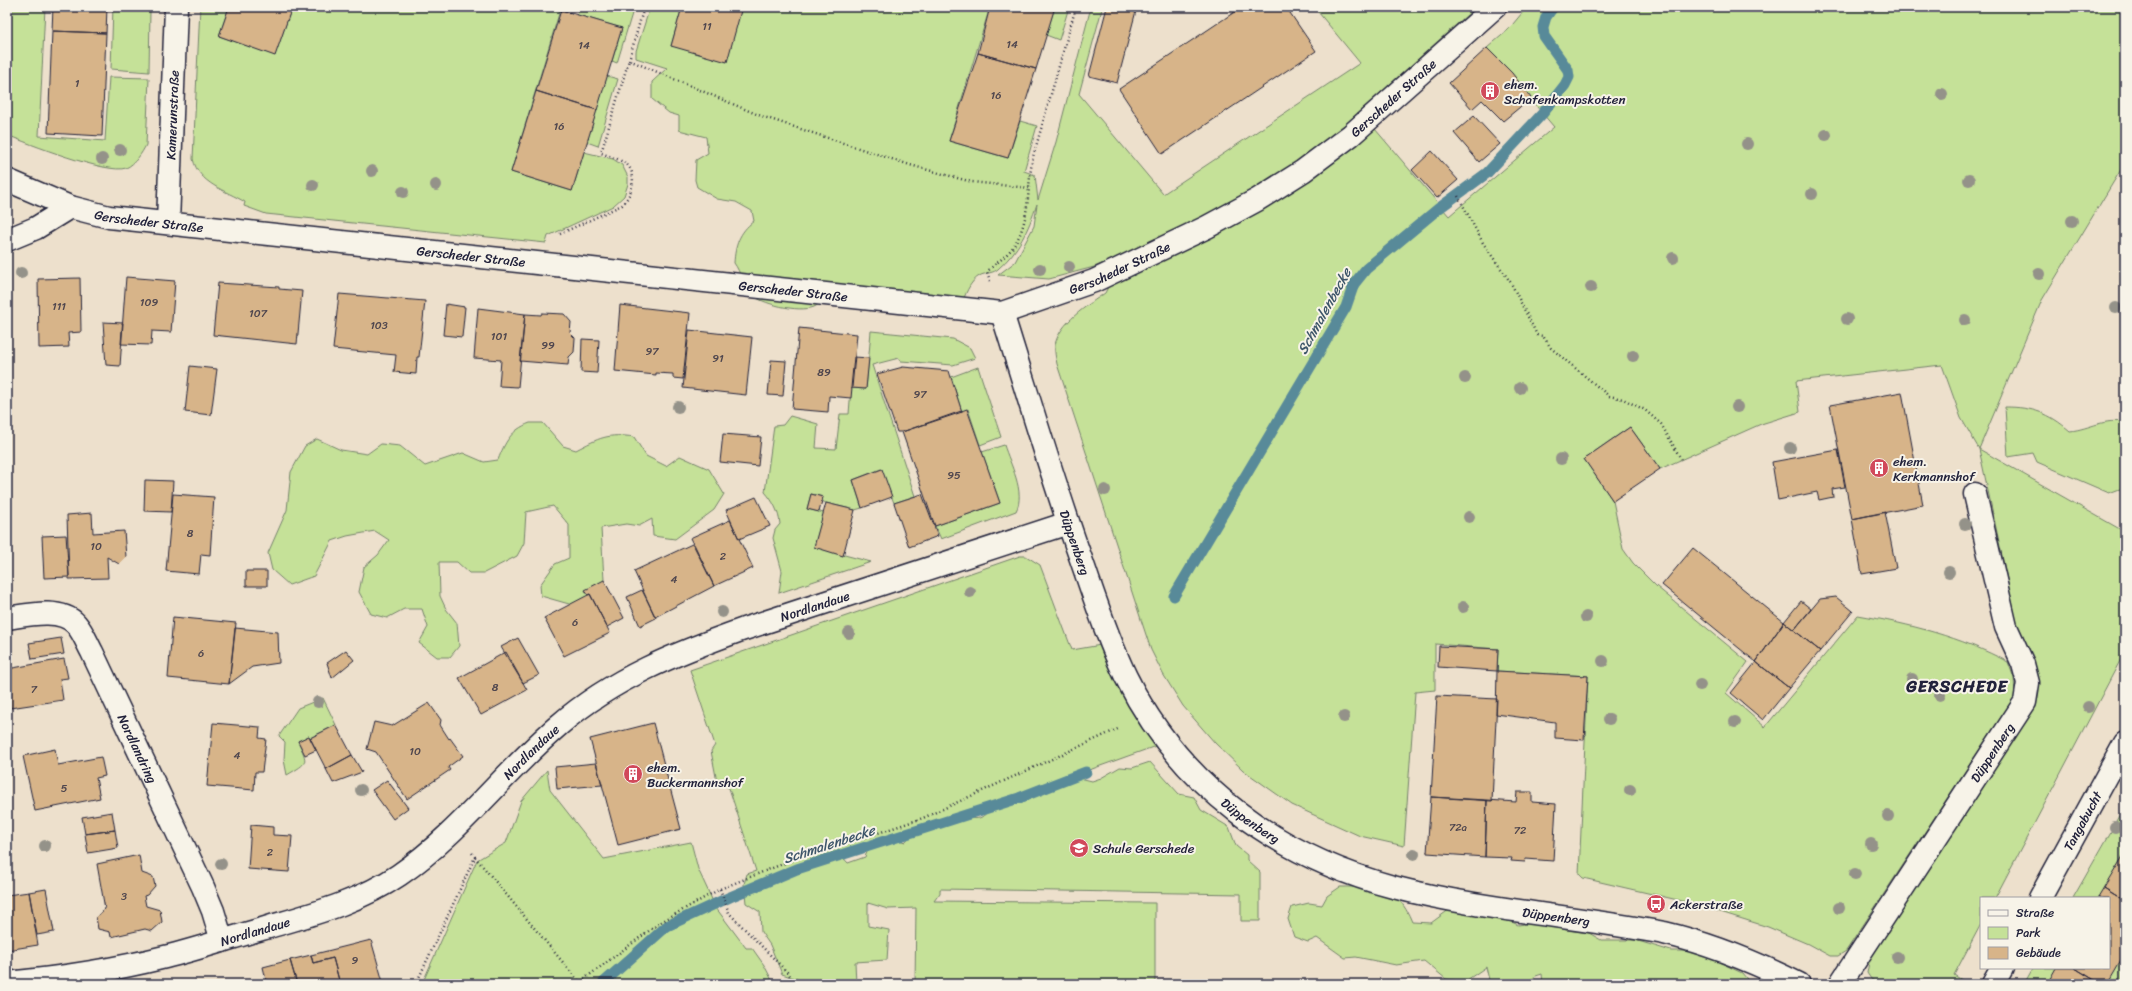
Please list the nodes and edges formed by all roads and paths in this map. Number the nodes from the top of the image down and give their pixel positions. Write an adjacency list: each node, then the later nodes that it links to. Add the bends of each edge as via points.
1 (176, 7): 10 (street, Kamerunstraße)
2 (644, 7): 5 (path)
3 (1076, 7): 7 (path, via 1033,157)
4 (1495, 7): 14 (street, Gerscheder Straße, via 1350,135 1303,171 1257,200 1094,281)
5 (629, 60): 7 (path, via 761,116 910,165 972,182); 11 (path, via 601,153 625,164 630,170 633,177 630,197 622,205)
6 (7, 180): 9 (street, Gerscheder Straße)
7 (1029, 188): 13 (path, via 1027,215 1021,232 1008,252)
8 (1458, 196): 15 (path, via 1483,243 1511,283 1537,335 1543,336 1550,348 1609,396 1623,399 1646,410 1660,424)
9 (70, 207): 10 (street, Gerscheder Straße, via 109,217); 12 (street, via 36,228)
10 (168, 223): 14 (street, Gerscheder Straße)
11 (560, 234)
12 (7, 240)
13 (987, 272)
14 (1002, 313): 17 (street, Düppenberg)
15 (1681, 459)
16 (1975, 494): 33 (street, Düppenberg, via 2006,627 2028,683 2025,702)
17 (1068, 523): 21 (street, Nordlandaue, via 744,629 632,674 582,706 558,726); 32 (street, Düppenberg, via 1114,650 1148,716 1182,760 1248,822 1282,843 1355,875 1394,887 1495,907 1625,926 1698,941)
18 (7, 618): 25 (street, Nordlandring, via 55,615 71,620 80,629 189,857 213,911)
19 (1094, 740): 23 (path, via 923,818 815,851)
20 (2125, 743): 24 (street, Tangabucht)
21 (453, 831): 22 (path); 25 (street, Nordlandaue, via 398,875 354,899)
22 (475, 857): 28 (path); 29 (path)
23 (720, 891): 28 (path, via 661,922); 31 (path, via 729,913 788,972)
24 (2041, 897)
25 (222, 941): 27 (street, Nordlandaue, via 141,963)
26 (2001, 969): 34 (street)
27 (7, 983)
28 (580, 983): 30 (path)
29 (416, 984)
30 (573, 984)
31 (796, 984)
32 (1798, 984)
33 (1840, 984)
34 (1993, 984)

